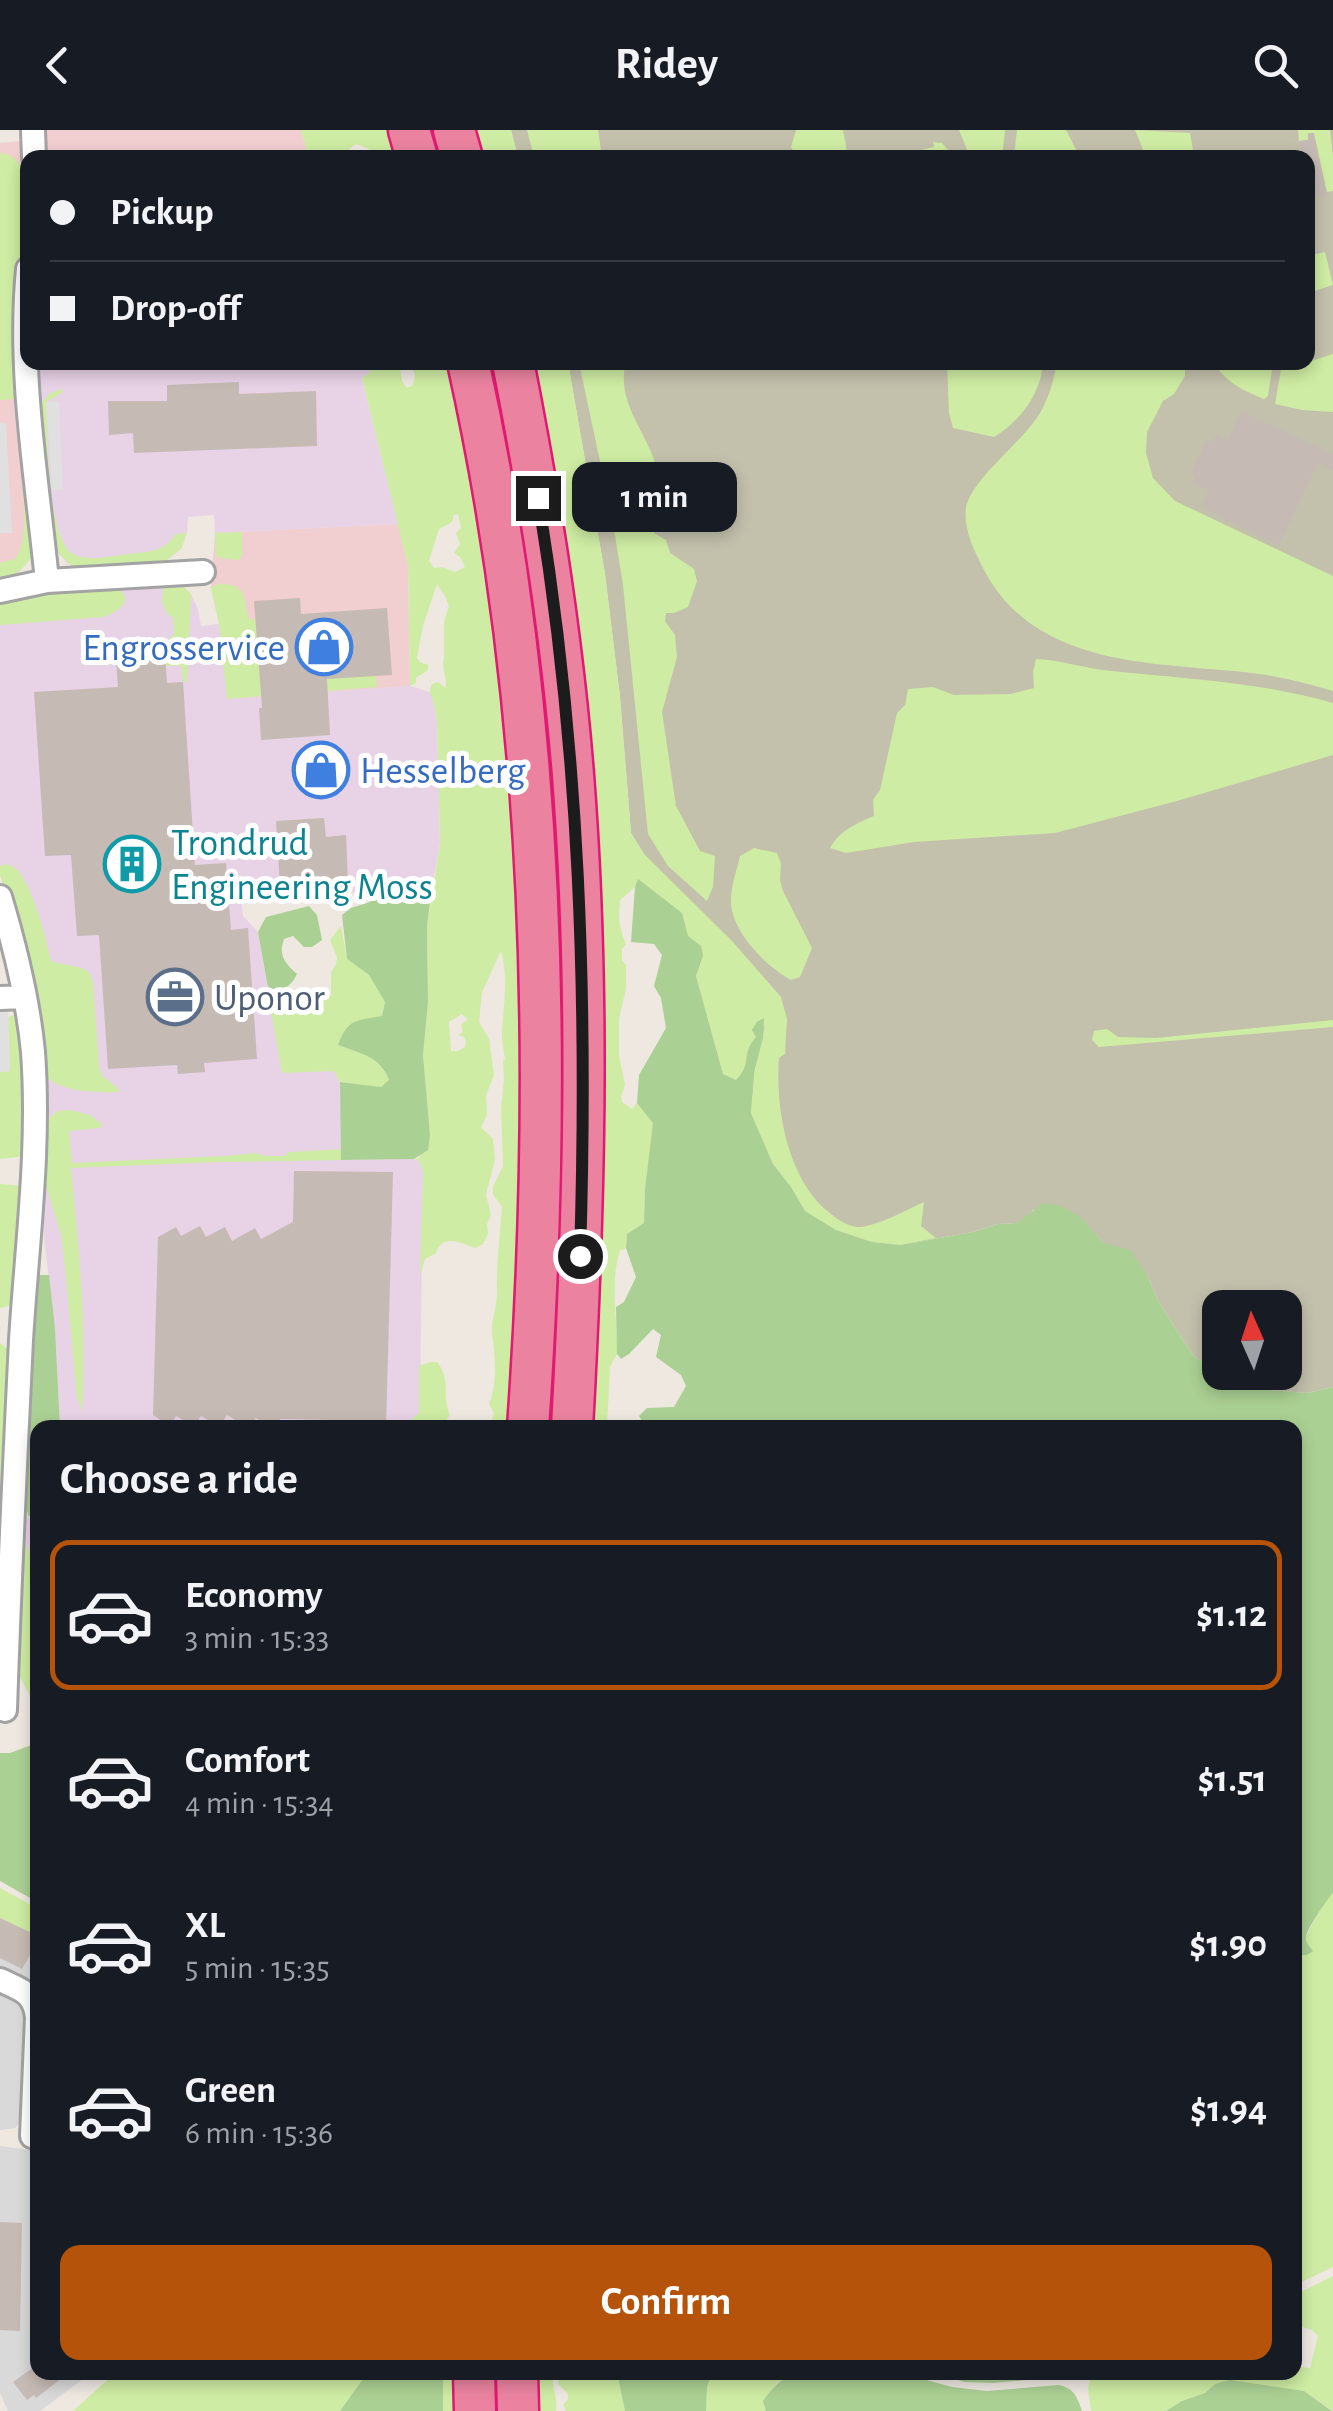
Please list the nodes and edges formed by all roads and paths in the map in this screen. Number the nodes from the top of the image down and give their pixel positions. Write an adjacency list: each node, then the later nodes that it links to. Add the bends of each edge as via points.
1 (27, 370): 5 (street)
2 (470, 370): 10 (highway, via 504,552 534,839 540,1161)
3 (514, 370): 11 (highway, via 566,691 582,917 584,1112)
4 (203, 572): 5 (street)
5 (47, 581): 6 (street)
6 (0, 591)
7 (0, 897): 8 (street)
8 (25, 997): 9 (street); 12 (street, via 33,1051 34,1168)
9 (0, 998)
10 (528, 1420)
11 (572, 1420)
12 (5, 1710)
13 (0, 1980): 14 (street)
14 (30, 1996)
15 (474, 2380): 17 (highway)
16 (517, 2380): 18 (highway)
17 (474, 2411)
18 (518, 2411)

